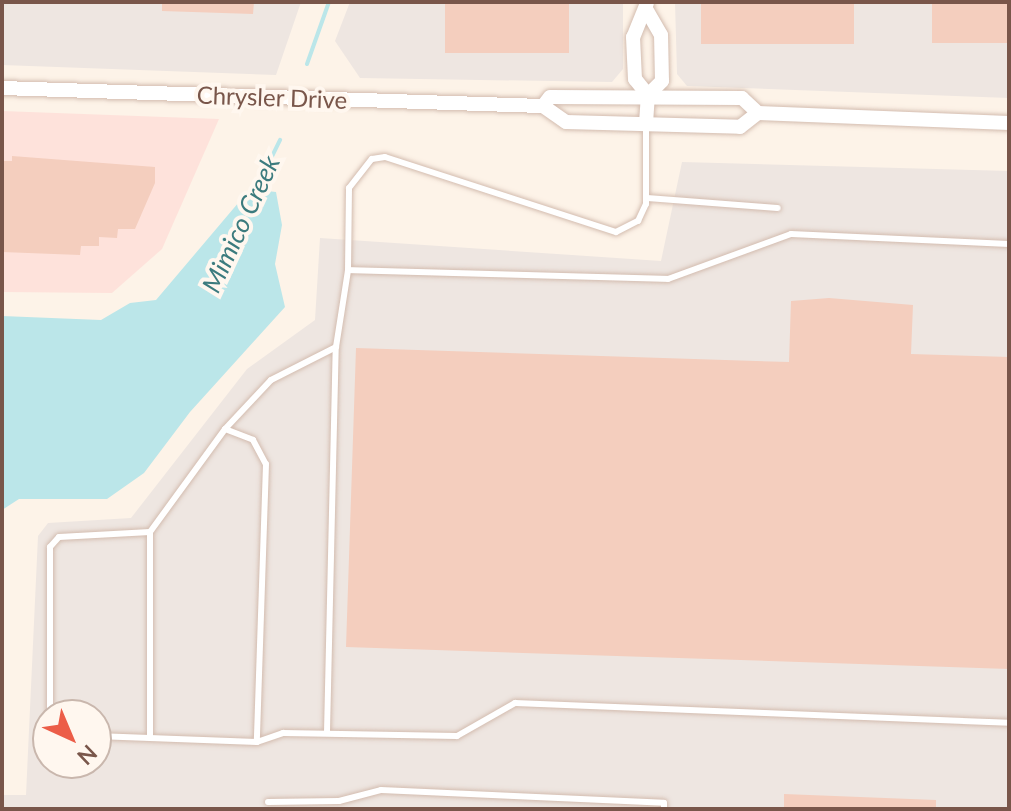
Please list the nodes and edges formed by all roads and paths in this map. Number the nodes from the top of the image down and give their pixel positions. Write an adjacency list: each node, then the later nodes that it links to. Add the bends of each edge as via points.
1 (647, 6): 3 (street, via 633,37 635,79); 3 (street, via 661,35 662,81)
2 (2, 88): 4 (street, Chrysler Drive)
3 (648, 95): 4 (street, Chrysler Drive, via 550,97); 5 (street, Chrysler Drive, via 742,98); 6 (street)
4 (543, 106): 6 (street, Chrysler Drive, via 566,122)
5 (758, 113): 6 (street, Chrysler Drive, via 740,127); 7 (street, Chrysler Drive)
6 (646, 123): 8 (lane)
7 (1009, 123)
8 (647, 198): 9 (lane); 11 (lane, via 638,221 608,232 385,157 372,159 349,188)
9 (778, 208)
10 (1009, 244): 11 (lane, via 791,234 668,279)
11 (348, 270): 12 (lane)
12 (336, 347): 13 (lane, via 271,380); 17 (lane)
13 (225, 429): 14 (lane); 20 (lane, via 253,440 266,464)
14 (150, 532): 15 (lane, via 59,537 50,547); 19 (lane)
15 (50, 699)
16 (1009, 723): 17 (lane, via 515,703 457,736)
17 (327, 732): 20 (lane, via 283,733)
18 (112, 737): 19 (lane)
19 (150, 738): 20 (lane)
20 (257, 742)
21 (268, 802): 22 (lane, via 339,801 381,790 664,803)
22 (664, 809)

